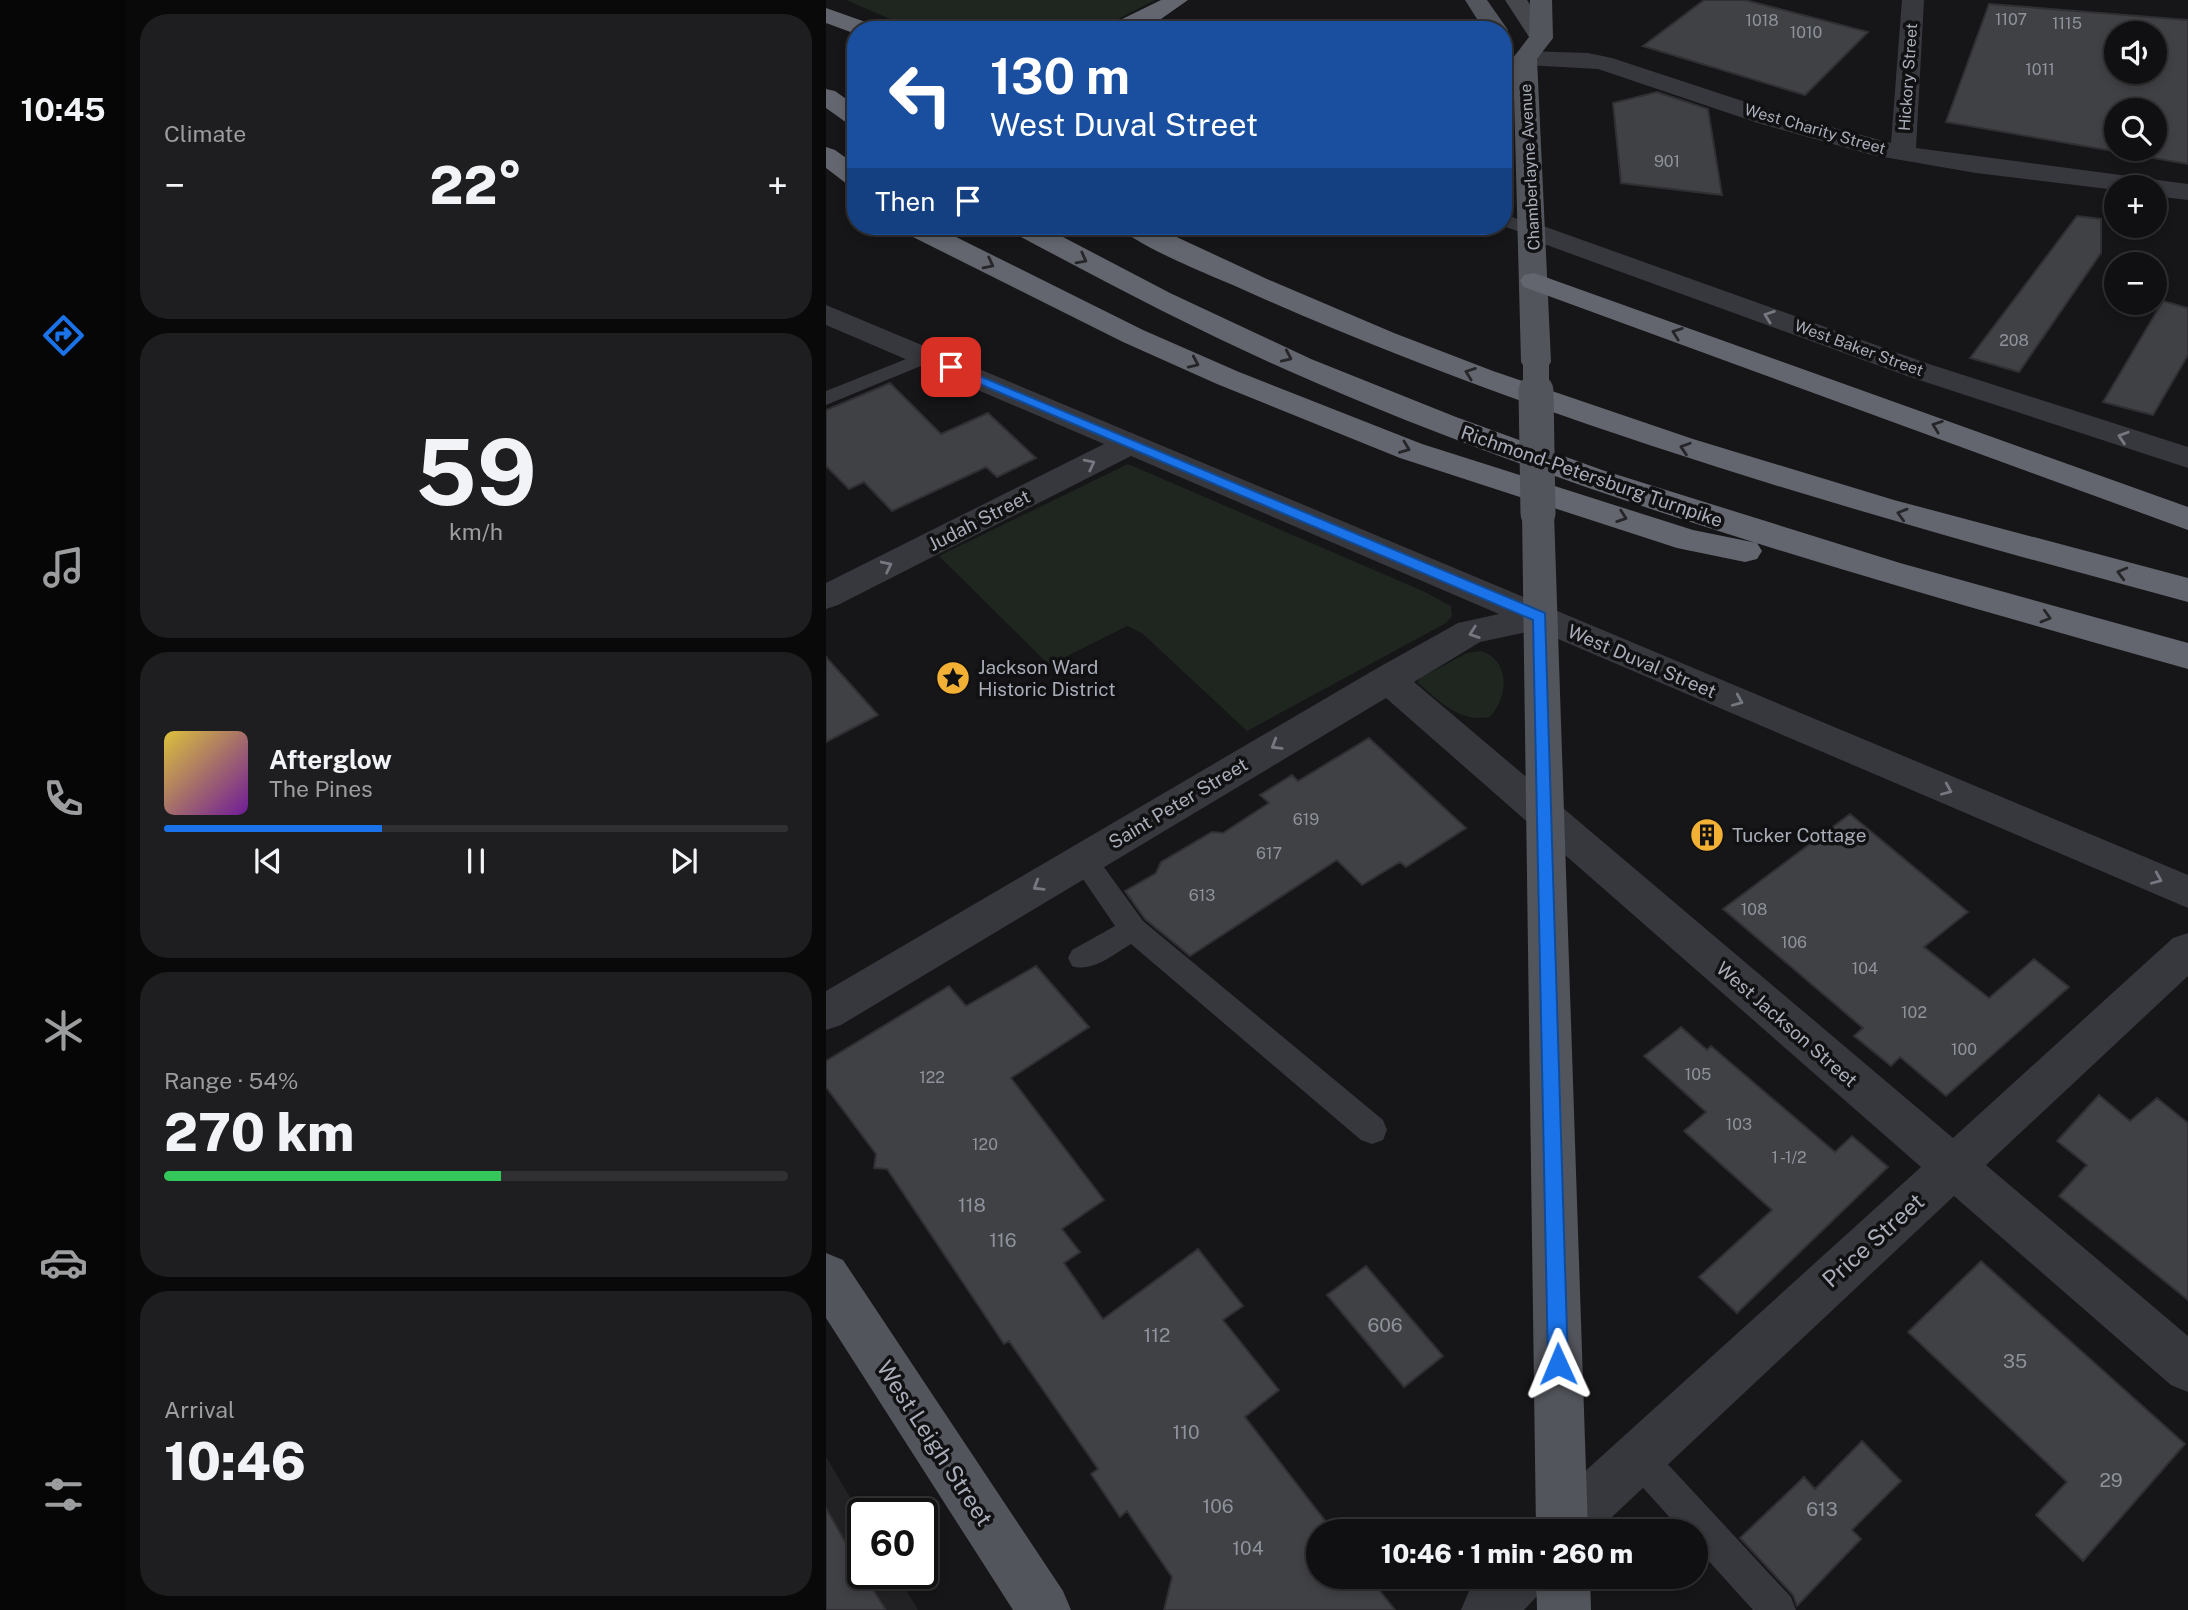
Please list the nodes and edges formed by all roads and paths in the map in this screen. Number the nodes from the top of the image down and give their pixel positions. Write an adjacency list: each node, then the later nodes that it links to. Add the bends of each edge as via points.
1 (1177, 0): 7 (highway)
2 (1476, 0): 8 (main road)
3 (1516, 0): 13 (main road)
4 (1541, 0): 13 (main road, Chamberlayne Avenue)
5 (1913, 0): 16 (street, Hickory Street)
6 (826, 15): 9 (highway)
7 (1138, 21)
8 (1490, 21)
9 (847, 23)
10 (826, 31): 12 (highway)
11 (1512, 44): 13 (main road)
12 (846, 46)
13 (1533, 48): 16 (street, West Charity Street, via 1603,63 1823,134); 25 (main road, Chamberlayne Avenue)
14 (826, 96): 15 (highway)
15 (847, 111)
16 (1903, 153): 19 (street, West Charity Street)
17 (826, 155): 18 (highway)
18 (847, 171)
19 (2104, 180)
20 (826, 183): 23 (highway)
21 (2167, 189): 22 (street, West Charity Street)
22 (2188, 192)
23 (847, 194)
24 (1512, 222): 25 (lane)
25 (1532, 230): 29 (main road, Chamberlayne Avenue); 34 (street, West Baker Street, one-way to 25, via 1918,370)
26 (934, 235): 38 (highway, one-way to 38, via 1145,341 1411,451 1689,540)
27 (1039, 235): 38 (highway, Richmond-Petersburg Turnpike, one-way to 38, via 1164,302 1462,431 1768,537)
28 (1152, 235): 36 (highway, one-way to 28, via 1924,520 1599,420 1308,308)
29 (1534, 281): 35 (highway, one-way to 29); 39 (main road, Chamberlayne Avenue, bridge)
30 (826, 314): 31 (street, West Duval Street)
31 (926, 356): 32 (lane); 33 (street, West Duval Street)
32 (826, 399)
33 (1131, 443): 37 (street, Judah Street, one-way to 33); 39 (street, West Duval Street)
34 (2188, 458)
35 (2188, 519)
36 (2188, 590)
37 (826, 597)
38 (1980, 598): 40 (highway, Richmond-Petersburg Turnpike, one-way to 40)
39 (1540, 617): 41 (street, Saint Peter Street, one-way to 41, via 1470,632); 42 (main road, Chamberlayne Avenue); 44 (street, West Duval Street, one-way to 44)
40 (2188, 656)
41 (1387, 679): 42 (street, West Jackson Street); 43 (street, Saint Peter Street, one-way to 43)
42 (1545, 816): 50 (street, West Jackson Street); 54 (main road, Chamberlayne Avenue)
43 (1083, 860): 45 (lane); 48 (street, Saint Peter Street, one-way to 48)
44 (2188, 892)
45 (1133, 929): 47 (lane); 49 (lane)
46 (2188, 950): 50 (street, Price Street)
47 (1082, 958)
48 (826, 1012)
49 (1372, 1130)
50 (1954, 1167): 52 (street, West Jackson Street); 53 (street, Price Street)
51 (826, 1276): 58 (main road, West Leigh Street)
52 (2188, 1368)
53 (1638, 1457): 55 (street, Price Street); 61 (lane)
54 (1561, 1519)
55 (1583, 1519)
56 (1507, 1589): 59 (street)
57 (1563, 1589): 60 (main road, Chamberlayne Avenue)
58 (1044, 1610)
59 (1488, 1610)
60 (1564, 1610)
61 (1778, 1610)

